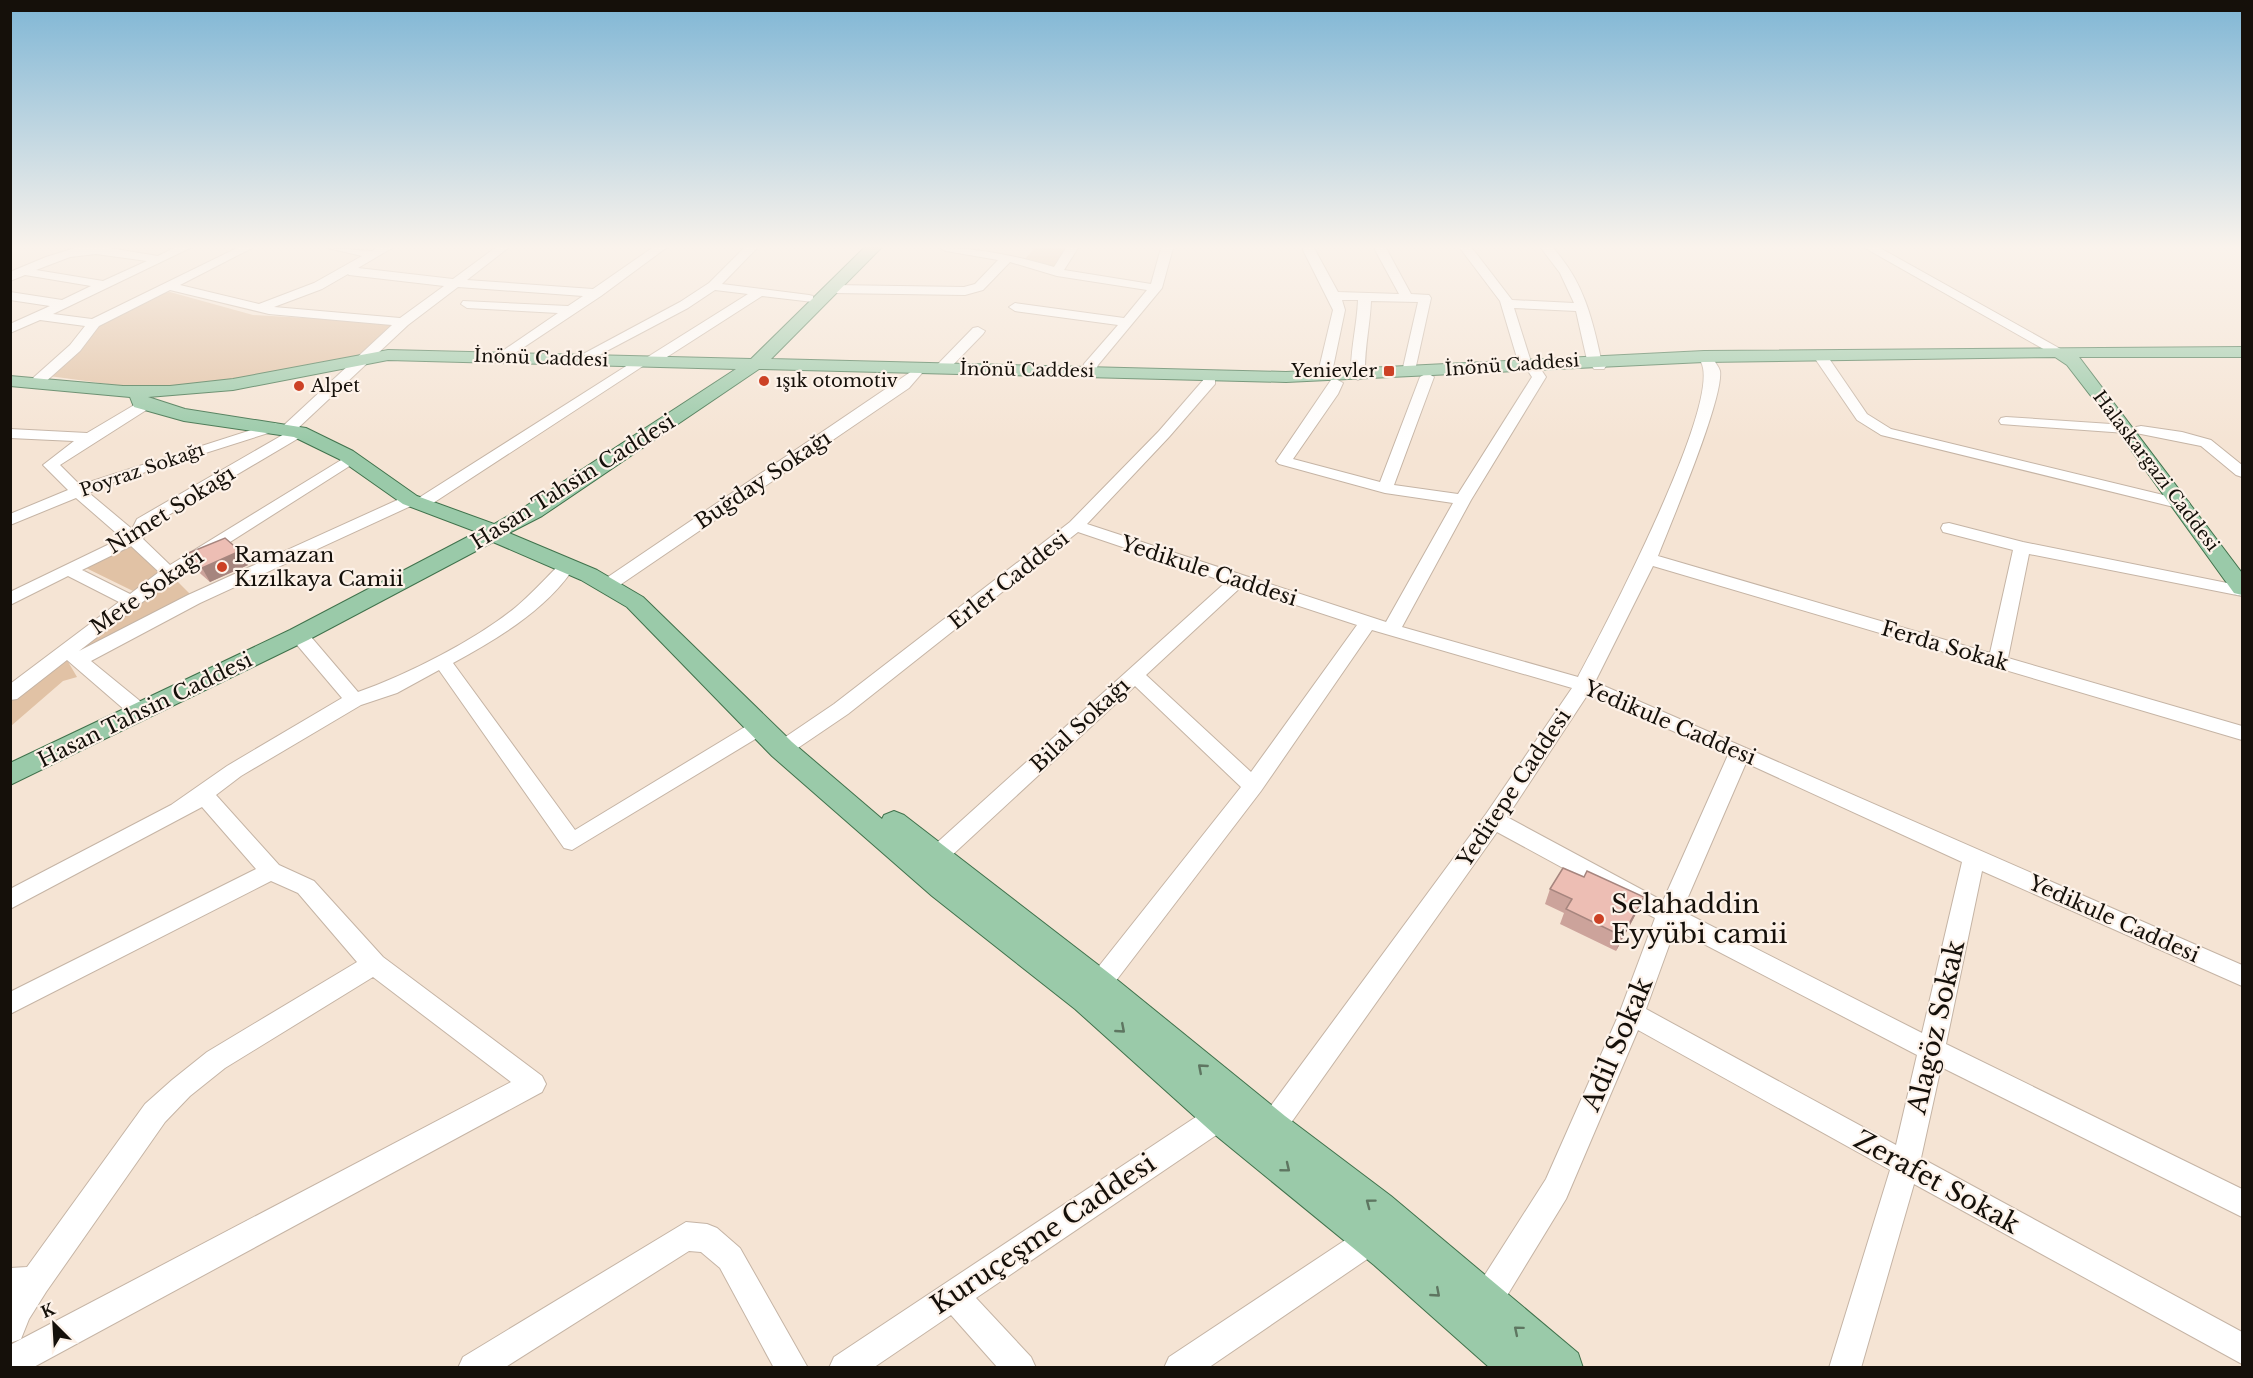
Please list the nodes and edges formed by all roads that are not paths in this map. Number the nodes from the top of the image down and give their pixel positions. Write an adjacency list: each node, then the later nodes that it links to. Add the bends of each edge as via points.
1 (47, 312): 18 (street)
2 (115, 312): 21 (street)
3 (295, 312): 19 (street)
4 (416, 312): 19 (street)
5 (568, 312): 27 (street)
6 (670, 312): 32 (street)
7 (727, 312): 36 (street)
8 (797, 312): 37 (main road, Hasan Tahsin Caddesi)
9 (807, 312): 37 (main road, Hasan Tahsin Caddesi)
10 (1055, 312): 20 (street)
11 (1135, 312): 20 (street)
12 (1339, 312): 45 (street)
13 (1364, 312): 42 (street, via 1357,352)
14 (1423, 312): 43 (street)
15 (1510, 312): 39 (street)
16 (1584, 312): 35 (street)
17 (1990, 312): 25 (street)
18 (39, 316): 21 (street); 22 (street)
19 (404, 322): 29 (street)
20 (1127, 322): 41 (street, via 1091,364)
21 (94, 323): 47 (street, via 75,348)
22 (14, 326)
23 (978, 331): 38 (street)
24 (2242, 352): 26 (main road)
25 (2069, 355): 26 (main road); 31 (main road); 51 (main road, Halaskargazi Caddesi)
26 (2215, 355): 28 (main road)
27 (503, 357): 29 (main road, İnönü Caddesi); 32 (main road, İnönü Caddesi)
28 (2242, 357)
29 (369, 358): 36 (main road, İnönü Caddesi); 48 (main road); 50 (street)
30 (1759, 358): 31 (main road); 33 (main road); 34 (main road)
31 (1821, 358): 60 (street, via 1862,417 1886,432)
32 (579, 360): 36 (main road, İnönü Caddesi)
33 (1664, 360): 34 (main road); 35 (main road)
34 (1708, 362): 67 (street, Yeditepe Caddesi, via 1713,370 1708,396 1676,492)
35 (1597, 363): 39 (main road)
36 (643, 364): 37 (main road, İnönü Caddesi); 59 (street)
37 (746, 366): 38 (main road, İnönü Caddesi); 40 (main road); 64 (main road, Hasan Tahsin Caddesi, via 534,511)
38 (942, 368): 41 (main road, İnönü Caddesi)
39 (1530, 368): 43 (main road); 58 (street, via 1539,377)
40 (915, 374): 41 (main road); 72 (street, Buğday Sokağı)
41 (1088, 375): 44 (main road)
42 (1358, 376): 43 (main road); 45 (main road)
43 (1416, 376): 45 (main road); 56 (street)
44 (1211, 378): 45 (main road); 62 (street, Erler Caddesi, via 1164,434)
45 (1330, 380): 56 (street, via 1331,394 1284,461)
46 (10, 381): 47 (main road)
47 (38, 381): 48 (main road)
48 (142, 398): 50 (main road, via 184,415); 53 (street)
49 (2006, 421): 51 (street)
50 (287, 430): 54 (main road, via 320,441); 57 (street, Poyraz Sokağı, via 108,479); 65 (street, Nimet Sokağı, via 143,523)
51 (2134, 430): 55 (street, via 2206,443); 60 (main road, Halaskargazi Caddesi)
52 (10, 433): 53 (street)
53 (90, 438): 57 (street, via 51,465)
54 (351, 460): 59 (main road); 71 (street, Mete Sokağı)
55 (2242, 472)
56 (1385, 488): 58 (street)
57 (76, 492): 61 (street, Poyraz Sokağı); 65 (street)
58 (1463, 500): 78 (street)
59 (416, 502): 64 (main road); 80 (street)
60 (2192, 506): 68 (main road); 74 (main road, Halaskargazi Caddesi)
61 (10, 520)
62 (1076, 526): 73 (street, Yedikule Caddesi); 90 (street, Erler Caddesi, via 931,641)
63 (1949, 528): 66 (street)
64 (495, 530): 72 (main road); 79 (main road, Hasan Tahsin Caddesi); 87 (main road, Hasan Tahsin Caddesi)
65 (135, 538): 69 (street, Nimet Sokağı); 71 (street)
66 (2022, 547): 74 (street); 82 (street)
67 (1648, 559): 82 (street, Ferda Sokak); 84 (street, Yeditepe Caddesi)
68 (2242, 564)
69 (69, 570): 75 (street, Nimet Sokağı); 76 (street)
70 (562, 572): 81 (street, via 522,611)
71 (169, 573): 76 (street, Mete Sokağı)
72 (615, 580): 88 (main road); 90 (main road, via 651,594 686,626)
73 (1238, 580): 77 (street, Yedikule Caddesi); 83 (street, Bilal Sokağı)
74 (2242, 590)
75 (10, 600)
76 (130, 601): 80 (street, Mete Sokağı)
77 (1368, 623): 78 (street, Yedikule Caddesi); 94 (street)
78 (1390, 630): 84 (street, Yedikule Caddesi)
79 (299, 635): 86 (street); 93 (main road, Hasan Tahsin Caddesi)
80 (72, 655): 85 (street, Mete Sokağı); 87 (street)
81 (442, 661): 86 (street, via 390,688); 88 (street, via 572,842)
82 (1998, 662): 89 (street, Ferda Sokak)
83 (1135, 675): 94 (street); 98 (street, Bilal Sokağı)
84 (1584, 685): 91 (street, Yedikule Caddesi); 96 (street, Yeditepe Caddesi)
85 (10, 694)
86 (354, 700): 95 (street, via 234,771)
87 (133, 706): 92 (main road, Hasan Tahsin Caddesi)
88 (760, 727): 90 (main road)
89 (2242, 733)
90 (789, 744): 98 (main road)
91 (1740, 752): 97 (street, Yedikule Caddesi); 101 (street, Adil Sokak)
92 (10, 762)
93 (10, 775)
94 (1253, 786): 104 (street)
95 (204, 795): 99 (street); 100 (street)
96 (1494, 820): 101 (street); 109 (street, Yeditepe Caddesi)
97 (1974, 858): 103 (street, Yedikule Caddesi); 107 (street, Alagöz Sokak)
98 (929, 864): 104 (main road)
99 (271, 871): 102 (street, via 306,887); 105 (street)
100 (10, 900)
101 (1668, 916): 106 (street, Adil Sokak); 107 (street)
102 (374, 964): 113 (street, via 216,1060 181,1088 155,1113); 118 (street, via 533,1084)
103 (2242, 976)
104 (1093, 991): 108 (main road)
105 (10, 1004)
106 (1632, 1014): 110 (street, Zerafet Sokak); 115 (street, Adil Sokak, via 1556,1189)
107 (1931, 1050): 110 (street, Alagöz Sokak); 111 (street)
108 (1231, 1109): 109 (main road); 114 (street, Kuruçeşme Caddesi)
109 (1264, 1137): 112 (main road, one-way to 112); 115 (main road, one-way to 109, via 1378,1209)
110 (1906, 1164): 117 (street, Zerafet Sokak); 126 (street, Alagöz Sokak)
111 (2242, 1203)
112 (1372, 1239): 115 (main road, one-way to 115); 123 (street)
113 (23, 1282): 116 (street)
114 (952, 1294): 121 (street, Kuruçeşme Caddesi); 122 (street)
115 (1478, 1313): 124 (main road); 125 (main road, one-way to 115)
116 (10, 1328)
117 (2242, 1349)
118 (10, 1362)
119 (474, 1368): 120 (street, via 686,1236 706,1238 729,1258)
120 (792, 1368)
121 (845, 1368)
122 (1020, 1368)
123 (1180, 1368)
124 (1522, 1368)
125 (1563, 1368)
126 (1845, 1368)

